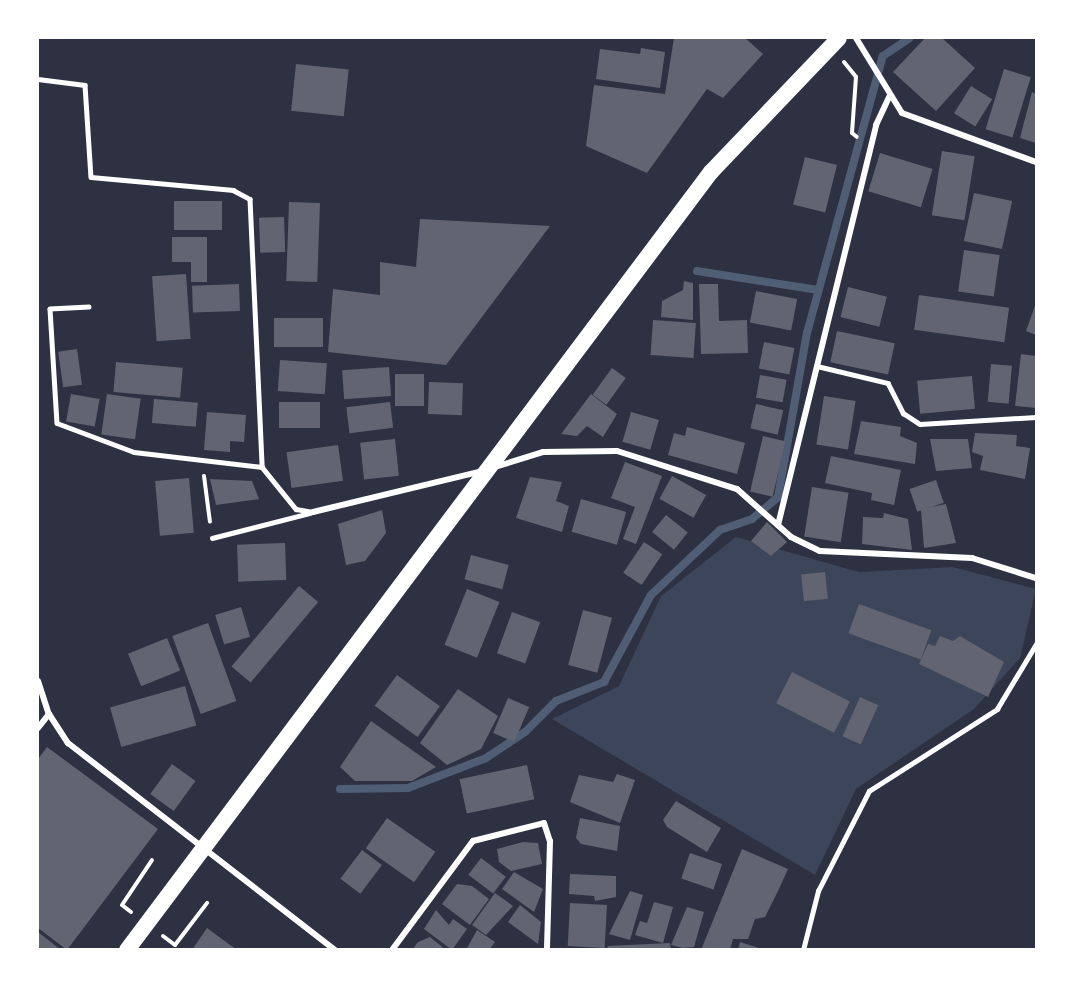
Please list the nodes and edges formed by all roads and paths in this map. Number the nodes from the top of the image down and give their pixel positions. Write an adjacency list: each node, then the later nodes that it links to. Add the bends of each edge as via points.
1 (839, 38): 13 (highway, via 711,172)
2 (856, 38): 5 (street)
3 (855, 77): 6 (path, via 852,133)
4 (38, 79): 12 (lane, via 86,85 91,177 233,190 250,199)
5 (889, 97): 7 (street, via 902,113); 9 (street, via 876,125)
6 (863, 134)
7 (1036, 162)
8 (88, 307): 11 (lane, via 50,309 57,423 134,452)
9 (818, 366): 10 (lane, via 888,383 903,413 920,424); 15 (street)
10 (1036, 417)
11 (201, 460): 12 (lane); 16 (path)
12 (262, 467): 14 (lane, via 296,509)
13 (485, 470): 14 (street); 15 (street, via 543,452 617,450 737,489); 22 (highway)
14 (313, 512): 16 (lane)
15 (778, 525): 17 (street, via 820,551 855,557 938,553)
16 (212, 538)
17 (1036, 578)
18 (1036, 644): 31 (lane, via 997,709 868,791 818,891)
19 (38, 681): 20 (street)
20 (48, 714): 21 (street); 22 (street, via 68,743)
21 (38, 728)
22 (201, 851): 27 (highway); 28 (street)
23 (152, 860): 25 (path)
24 (207, 903): 26 (path)
25 (122, 905)
26 (175, 945)
27 (127, 950)
28 (335, 950)
29 (392, 950): 30 (street, via 473,841 544,823 550,841)
30 (547, 950)
31 (803, 950)

